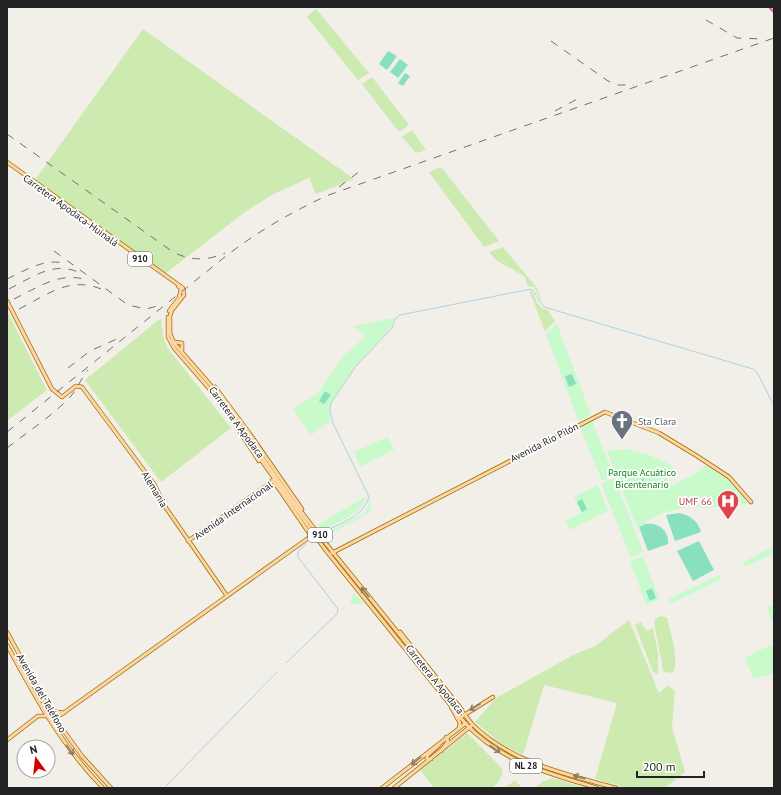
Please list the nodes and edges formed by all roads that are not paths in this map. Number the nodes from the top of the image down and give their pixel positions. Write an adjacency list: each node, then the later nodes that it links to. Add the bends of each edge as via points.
1 (771, 7): 2 (highway)
2 (774, 10)
3 (7, 163): 5 (main road, Carretera Apodaca-Huinalá / 910, via 179,287 181,294 168,315); 6 (main road, Carretera A Apodaca / 910, via 183,288 184,295 170,316 170,333)
4 (7, 301): 16 (main road, Alemania, via 49,384 62,397 75,386 79,386 154,484)
5 (169, 339): 7 (main road); 9 (main road, 910)
6 (174, 341): 7 (main road, Carretera A Apodaca / 910); 8 (main road, via 182,343)
7 (177, 346): 8 (main road, Carretera A Apodaca / 910); 9 (main road)
8 (184, 354): 10 (main road, Carretera A Apodaca / 910)
9 (185, 361): 10 (main road, 910)
10 (207, 383): 11 (main road, Carretera A Apodaca / 910); 11 (main road, Carretera A Apodaca / 910); 14 (main road, via 221,394 246,427)
11 (275, 480): 12 (main road, Carretera A Apodaca / 910); 12 (main road); 16 (main road, Avenida Internacional)
12 (280, 487): 14 (main road, Carretera A Apodaca / 910); 15 (main road, Carretera A Apodaca / 910)
13 (751, 502): 17 (main road, Avenida Río Pilón, via 730,477 697,456 659,433 605,412)
14 (307, 518): 17 (main road, Carretera A Apodaca / 910)
15 (313, 535): 18 (main road, Carretera A Apodaca / 910); 19 (main road)
16 (188, 541): 19 (main road, Alemania)
17 (333, 552): 18 (main road, Avenida Río Pilón); 28 (main road, Carretera A Apodaca / 910, one-way to 17)
18 (330, 555): 28 (main road, Carretera A Apodaca / 910)
19 (227, 596): 25 (main road)
20 (381, 608): 28 (main road, via 460,707)
21 (7, 632): 24 (main road, Avenida del Teléfono)
22 (7, 645): 26 (main road, Avenida del Teléfono)
23 (493, 697): 28 (main road, one-way to 28)
24 (47, 706): 25 (main road); 27 (main road, Avenida del Teléfono)
25 (64, 713): 27 (main road)
26 (46, 716): 27 (main road); 34 (main road, via 36,717); 38 (main road, Avenida del Teléfono, one-way to 38)
27 (53, 716): 39 (main road, Avenida del Teléfono, via 82,756)
28 (460, 717): 29 (main road, Carretera A Apodaca / 910); 30 (main road, Carretera A Apodaca / 910); 32 (main road)
29 (469, 720): 30 (main road); 31 (main road, NL 28)
30 (465, 723): 31 (main road, NL 28); 32 (main road)
31 (471, 726): 36 (main road); 42 (main road, NL 28, one-way to 42, via 487,744 517,762); 43 (main road, NL 28, one-way to 31, via 524,760)
32 (459, 728): 33 (main road)
33 (446, 737): 35 (main road); 36 (main road, via 448,742)
34 (7, 740)
35 (439, 743): 37 (main road, via 426,757); 40 (main road, one-way to 40)
36 (441, 751): 37 (main road)
37 (432, 758): 41 (main road)
38 (102, 788)
39 (111, 788)
40 (382, 788)
41 (394, 788)
42 (597, 788)
43 (616, 788)

